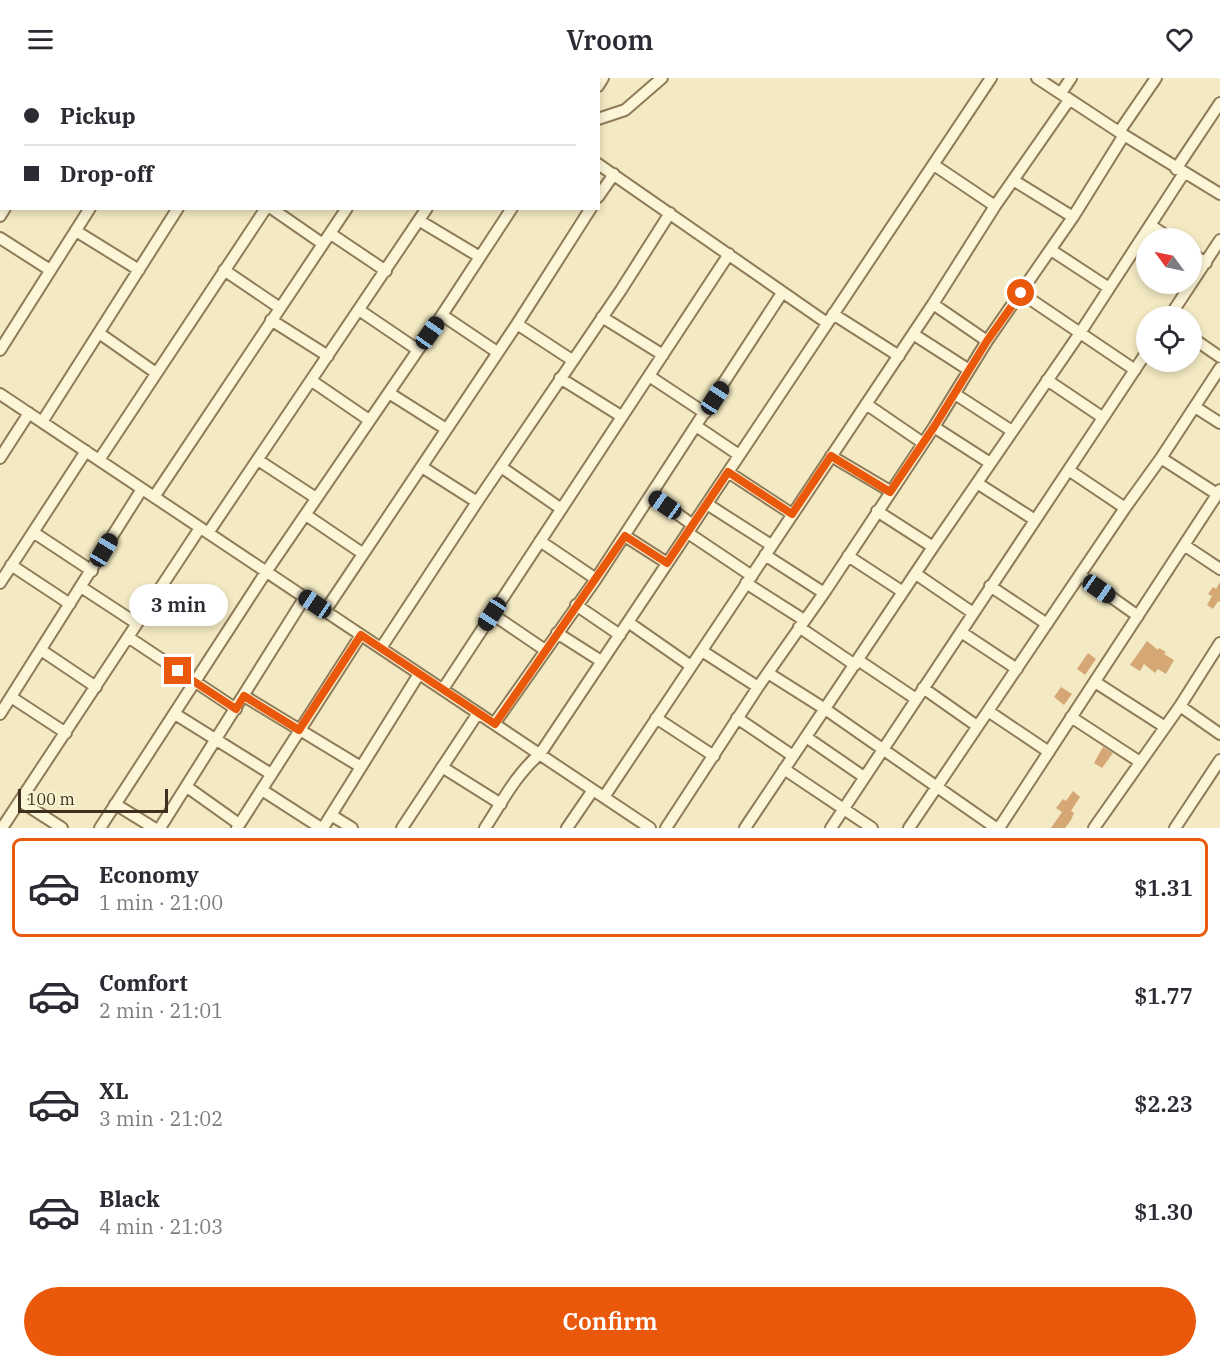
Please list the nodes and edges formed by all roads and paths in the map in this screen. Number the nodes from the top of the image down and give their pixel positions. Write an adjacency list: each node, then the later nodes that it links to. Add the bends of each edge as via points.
1 (662, 78): 8 (street, via 625,110)
2 (991, 78): 11 (street)
3 (1037, 78): 6 (street)
4 (1071, 78): 6 (street)
5 (1156, 78): 9 (street)
6 (1065, 97): 9 (street); 14 (street)
7 (1220, 103): 12 (street)
8 (600, 117)
9 (1121, 134): 12 (street); 27 (street)
10 (600, 165): 13 (street)
11 (934, 165): 17 (street); 54 (street)
12 (1180, 171): 16 (street); 29 (street)
13 (614, 174): 15 (street); 26 (street)
14 (1013, 180): 17 (street); 27 (street)
15 (600, 194)
16 (1220, 194)
17 (995, 206): 48 (street)
18 (89, 210): 31 (street)
19 (177, 210): 42 (street)
20 (265, 210): 43 (street)
21 (274, 210): 35 (street)
22 (346, 210): 32 (street)
23 (426, 210): 28 (street)
24 (511, 210): 38 (street)
25 (590, 210): 56 (street)
26 (670, 213): 37 (street); 53 (street)
27 (1073, 217): 36 (street)
28 (420, 221): 38 (street); 44 (street)
29 (1150, 225): 30 (street); 45 (street)
30 (1155, 228)
31 (76, 231): 41 (street); 42 (street)
32 (331, 234): 35 (street); 44 (street)
33 (0, 238): 41 (street)
34 (1220, 240): 40 (street)
35 (323, 243): 50 (street)
36 (1051, 250): 45 (street); 47 (street)
37 (729, 254): 46 (street); 65 (street)
38 (480, 257): 52 (street)
39 (1202, 260): 40 (street)
40 (1206, 263): 49 (street)
41 (50, 270): 62 (street)
42 (139, 270): 57 (street)
43 (224, 270): 50 (street); 73 (street)
44 (386, 271): 51 (street)
45 (1109, 288): 58 (street)
46 (782, 293): 54 (street); 84 (street)
47 (1021, 293): 58 (street); 60 (street)
48 (933, 304): 59 (street); 60 (street)
49 (1177, 306)
50 (280, 308): 55 (street)
51 (359, 310): 63 (street); 66 (street)
52 (442, 315): 63 (street); 64 (street)
53 (602, 317): 65 (street); 69 (street)
54 (830, 318): 67 (street); 96 (street)
55 (271, 320): 66 (street); 112 (street)
56 (517, 324): 64 (street); 69 (street)
57 (99, 333): 73 (street); 88 (street)
58 (1080, 333): 72 (street); 76 (street)
59 (913, 334): 67 (street); 71 (street)
60 (987, 341): 71 (street)
61 (1202, 345): 68 (street)
62 (0, 350)
63 (418, 350): 78 (street)
64 (497, 352): 92 (street)
65 (663, 355): 74 (street)
66 (328, 356): 77 (street)
67 (898, 356): 81 (street)
68 (1220, 357)
69 (572, 360): 75 (street)
70 (1220, 368): 82 (street)
71 (969, 370): 80 (street)
72 (1135, 370): 86 (street)
73 (156, 373): 100 (street)
74 (649, 376): 84 (street); 85 (street)
75 (560, 378): 85 (street); 104 (street)
76 (1047, 380): 86 (street); 93 (street)
77 (312, 381): 87 (street); 101 (street)
78 (389, 393): 87 (street); 92 (street)
79 (0, 394): 83 (street)
80 (955, 394): 91 (street); 93 (street)
81 (866, 405): 94 (street); 97 (street)
82 (1195, 407): 89 (street); 99 (street)
83 (29, 413): 88 (street); 98 (street)
84 (705, 413): 90 (street)
85 (621, 416): 116 (street)
86 (1102, 417): 105 (street)
87 (369, 420): 113 (street)
88 (42, 422): 95 (street)
89 (1220, 423)
90 (696, 426): 96 (street); 111 (street)
91 (934, 427): 94 (street); 102 (street)
92 (446, 429): 103 (street)
93 (1012, 430): 102 (street)
94 (923, 442): 109 (street)
95 (86, 451): 100 (street); 124 (street)
96 (739, 455): 106 (street)
97 (831, 456): 109 (street); 119 (street)
98 (0, 458)
99 (1161, 458): 110 (street); 117 (street)
100 (99, 460): 108 (street)
101 (258, 460): 113 (street); 123 (street)
102 (990, 463): 107 (street)
103 (422, 467): 114 (street); 130 (street)
104 (501, 467): 114 (street); 116 (street)
105 (1070, 471): 117 (street); 121 (street)
106 (728, 472): 115 (street); 119 (street)
107 (977, 483): 121 (street); 129 (street)
108 (142, 489): 112 (street); 136 (street)
109 (890, 492): 118 (street)
110 (1219, 492): 127 (street)
111 (651, 495): 122 (street); 125 (street)
112 (154, 497): 123 (street)
113 (316, 498): 120 (street)
114 (477, 502): 164 (street)
115 (707, 504): 122 (street); 128 (street)
116 (560, 508): 126 (street)
117 (1125, 508): 139 (street)
118 (877, 511): 129 (street); 132 (street)
119 (792, 514): 128 (street)
120 (306, 515): 130 (street); 137 (street)
121 (1035, 520): 143 (street)
122 (690, 529): 133 (street); 141 (street)
123 (204, 531): 137 (street); 155 (street)
124 (33, 532): 134 (street); 136 (street)
125 (625, 536): 133 (street); 140 (street)
126 (540, 541): 140 (street); 152 (street)
127 (1185, 544): 135 (street); 153 (street)
128 (771, 545): 131 (street)
129 (933, 546): 138 (street)
130 (362, 553): 150 (street)
131 (765, 555): 141 (street); 146 (street)
132 (848, 556): 145 (street); 146 (street)
133 (667, 563): 154 (street)
134 (11, 565): 142 (street); 148 (street)
135 (1220, 570)
136 (92, 571): 144 (street)
137 (266, 572): 147 (street); 174 (street)
138 (916, 574): 145 (street); 151 (street)
139 (1080, 575): 153 (street); 157 (street)
140 (596, 579): 149 (street)
141 (749, 580): 156 (street); 167 (street)
142 (0, 583)
143 (990, 586): 151 (street); 157 (street)
144 (81, 587): 148 (street); 155 (street)
145 (903, 592): 169 (street)
146 (824, 593): 156 (street)
147 (305, 597): 150 (street); 180 (street)
148 (70, 604): 165 (street)
149 (576, 605): 159 (street); 161 (street)
150 (325, 611): 160 (street)
151 (974, 613): 158 (street)
152 (492, 614): 166 (street); 179 (street)
153 (1138, 616): 175 (street)
154 (628, 622): 161 (street); 170 (street)
155 (136, 623): 162 (street)
156 (802, 624): 169 (street); 172 (street)
157 (1047, 624): 171 (street)
158 (961, 632): 171 (street); 178 (street)
159 (557, 633): 166 (street); 168 (street)
160 (361, 635): 164 (street); 196 (street)
161 (620, 635): 168 (street)
162 (128, 638): 174 (street); 176 (street)
163 (1220, 643): 183 (street)
164 (381, 648): 173 (street)
165 (41, 650): 176 (street); 181 (street)
166 (545, 650): 193 (street)
167 (702, 651): 170 (street); 177 (street)
168 (601, 661): 203 (street)
169 (857, 662): 182 (street); 185 (street)
170 (691, 666): 191 (street)
171 (1017, 669): 186 (street)
172 (768, 673): 177 (street); 185 (street)
173 (419, 674): 179 (street); 209 (street)
174 (195, 682): 184 (street); 189 (street)
175 (1095, 682): 190 (street); 195 (street)
176 (96, 687): 197 (street)
177 (758, 687): 192 (street)
178 (923, 688): 182 (street); 194 (street)
179 (443, 689): 187 (street)
180 (244, 696): 184 (street); 196 (street)
181 (11, 697): 188 (street); 197 (street)
182 (916, 699): 201 (street)
183 (1180, 706): 195 (street); 198 (street)
184 (236, 709): 200 (street)
185 (825, 709): 199 (street); 201 (street)
186 (988, 711): 194 (street); 202 (street)
187 (478, 712): 193 (street); 208 (street)
188 (0, 714)
189 (175, 714): 200 (street); 219 (street)
190 (1071, 717): 202 (street); 207 (street)
191 (656, 718): 204 (street); 217 (street)
192 (737, 718): 204 (street); 205 (street)
193 (495, 724): 203 (street)
194 (977, 726): 214 (street)
195 (1166, 727): 207 (street)
196 (299, 730): 209 (street); 211 (street)
197 (66, 733): 218 (street)
198 (1220, 734)
199 (806, 737): 205 (street); 212 (street)
200 (216, 741): 211 (street); 213 (street)
201 (883, 750): 212 (street); 214 (street)
202 (1048, 752): 240 (street)
203 (540, 754): 215 (street); 220 (street, via 526,765)
204 (714, 756): 235 (street)
205 (794, 756): 210 (street)
206 (1220, 760): 242 (street)
207 (1140, 762): 241 (street)
208 (442, 767): 220 (street); 231 (street)
209 (361, 768): 222 (street)
210 (784, 769): 221 (street); 236 (street)
211 (271, 774): 216 (street)
212 (864, 777): 221 (street)
213 (186, 787): 224 (street); 228 (street)
214 (937, 787): 239 (street); 240 (street)
215 (593, 789): 217 (street); 233 (street)
216 (262, 790): 224 (street); 229 (street)
217 (604, 797): 234 (street)
218 (20, 801): 223 (street); 225 (street)
219 (115, 804): 226 (street); 227 (street)
220 (501, 804): 232 (street)
221 (843, 810): 237 (street); 238 (street)
222 (331, 815): 229 (street); 230 (street)
223 (3, 823)
224 (238, 826)
225 (63, 828)
226 (100, 828)
227 (154, 828)
228 (160, 828)
229 (322, 828)
230 (352, 828)
231 (402, 828)
232 (485, 828)
233 (567, 828)
234 (650, 828)
235 (666, 828)
236 (745, 828)
237 (831, 828)
238 (872, 828)
239 (909, 828)
240 (997, 828)
241 (1094, 828)
242 (1175, 828)

